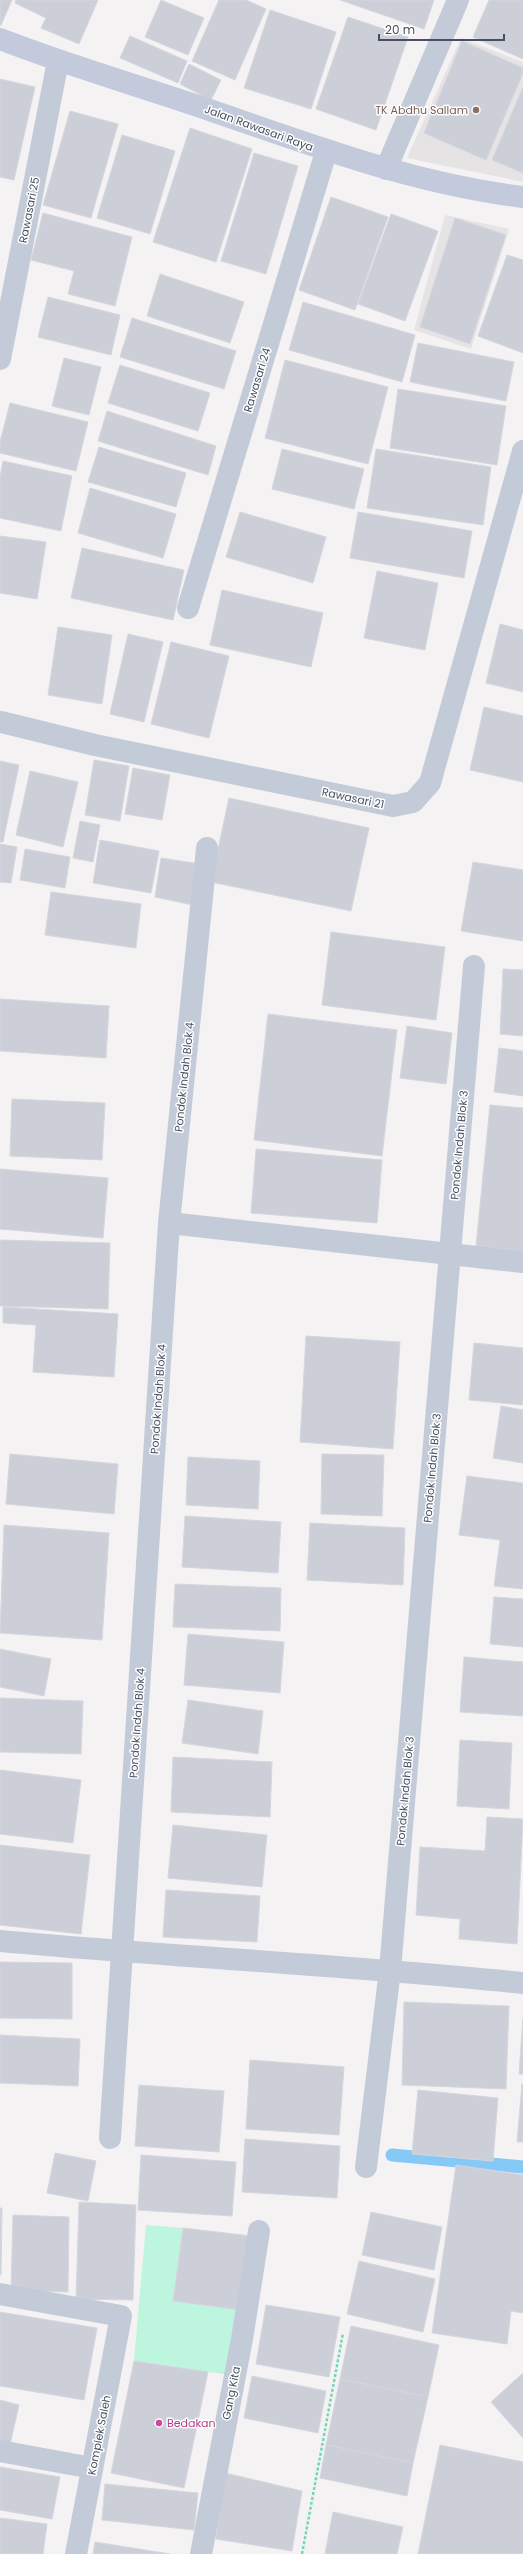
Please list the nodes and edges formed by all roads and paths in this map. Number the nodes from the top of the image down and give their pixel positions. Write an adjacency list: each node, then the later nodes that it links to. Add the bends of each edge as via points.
1 (458, 0): 5 (street)
2 (0, 39): 3 (street, Jalan Rawasari Raya)
3 (58, 61): 4 (street, Jalan Rawasari Raya, via 195,105); 7 (street, Rawasari 25)
4 (326, 152): 5 (street, Jalan Rawasari Raya); 9 (street, Rawasari 24)
5 (386, 169): 6 (street, Jalan Rawasari Raya, via 470,191)
6 (523, 197)
7 (0, 360)
8 (523, 450): 10 (street, Rawasari 21, via 430,783 413,802 393,806 95,745)
9 (188, 608)
10 (1, 722)
11 (207, 848): 13 (street, Pondok Indah Blok 4)
12 (474, 966): 14 (street, Pondok Indah Blok 3)
13 (169, 1223): 14 (street); 17 (street, Pondok Indah Blok 4)
14 (450, 1254): 15 (street); 18 (street, Pondok Indah Blok 3)
15 (523, 1262)
16 (0, 1941): 17 (street)
17 (122, 1952): 18 (street); 20 (street, Pondok Indah Blok 4)
18 (390, 1970): 19 (street); 21 (street, Pondok Indah Blok 3)
19 (523, 1983)
20 (110, 2138)
21 (366, 2166)
22 (259, 2231): 28 (street, Gang Kita, via 242,2339)
23 (0, 2294): 26 (street, Komplek Saleh, via 121,2316)
24 (343, 2333): 29 (path)
25 (0, 2451): 26 (street)
26 (92, 2468): 27 (street, Komplek Saleh)
27 (76, 2554)
28 (201, 2554)
29 (302, 2554)

